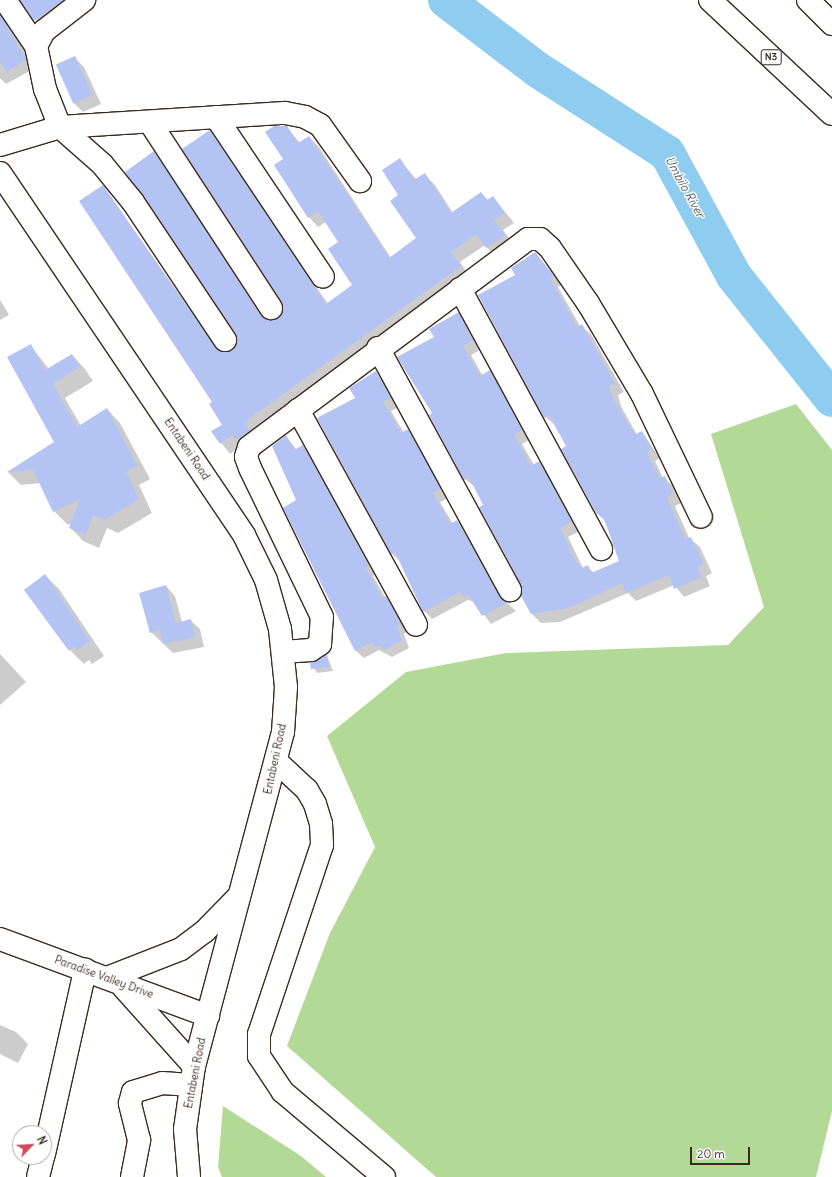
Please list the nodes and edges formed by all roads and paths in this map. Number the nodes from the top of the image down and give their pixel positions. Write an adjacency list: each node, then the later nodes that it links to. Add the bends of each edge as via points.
1 (5, 0): 6 (main road)
2 (710, 0): 7 (main road, N3)
3 (808, 0): 5 (main road)
4 (79, 1): 6 (main road, via 44,31)
5 (832, 24)
6 (36, 46): 10 (main road, via 45,89)
7 (832, 114)
8 (216, 117): 9 (main road); 13 (main road, via 285,113 305,117 320,125); 14 (main road)
9 (151, 124): 10 (main road); 16 (main road)
10 (60, 127): 11 (main road); 17 (main road, via 102,164 133,202)
11 (0, 145)
12 (0, 173): 24 (main road, Entabeni Road, via 244,535 266,580)
13 (360, 181)
14 (323, 277)
15 (460, 289): 18 (main road); 20 (main road, via 528,239 540,239 550,248 642,394); 21 (main road)
16 (271, 308)
17 (225, 340)
18 (378, 348): 19 (main road); 22 (main road)
19 (298, 410): 23 (main road); 24 (main road, via 248,447 246,457 322,617 320,644 311,650)
20 (700, 517)
21 (601, 548)
22 (510, 590)
23 (416, 625)
24 (283, 652): 25 (main road, Entabeni Road, via 286,687)
25 (277, 762): 26 (main road, Entabeni Road); 37 (main road, via 307,790 315,804 321,824 322,845 259,1034 259,1056 283,1092)
26 (241, 894): 29 (main road, via 205,931 181,949); 30 (main road, Entabeni Road)
27 (0, 939): 28 (main road, Paradise Valley Drive)
28 (84, 970): 29 (main road, Paradise Valley Drive); 32 (main road)
29 (114, 981): 30 (main road, Paradise Valley Drive); 31 (main road)
30 (208, 1016): 31 (main road, Entabeni Road)
31 (193, 1075): 35 (main road, via 133,1092 130,1103 139,1140); 36 (main road, Entabeni Road, via 185,1129)
32 (50, 1125)
33 (41, 1165): 34 (main road)
34 (38, 1177)
35 (132, 1177)
36 (190, 1177)
37 (384, 1177)

